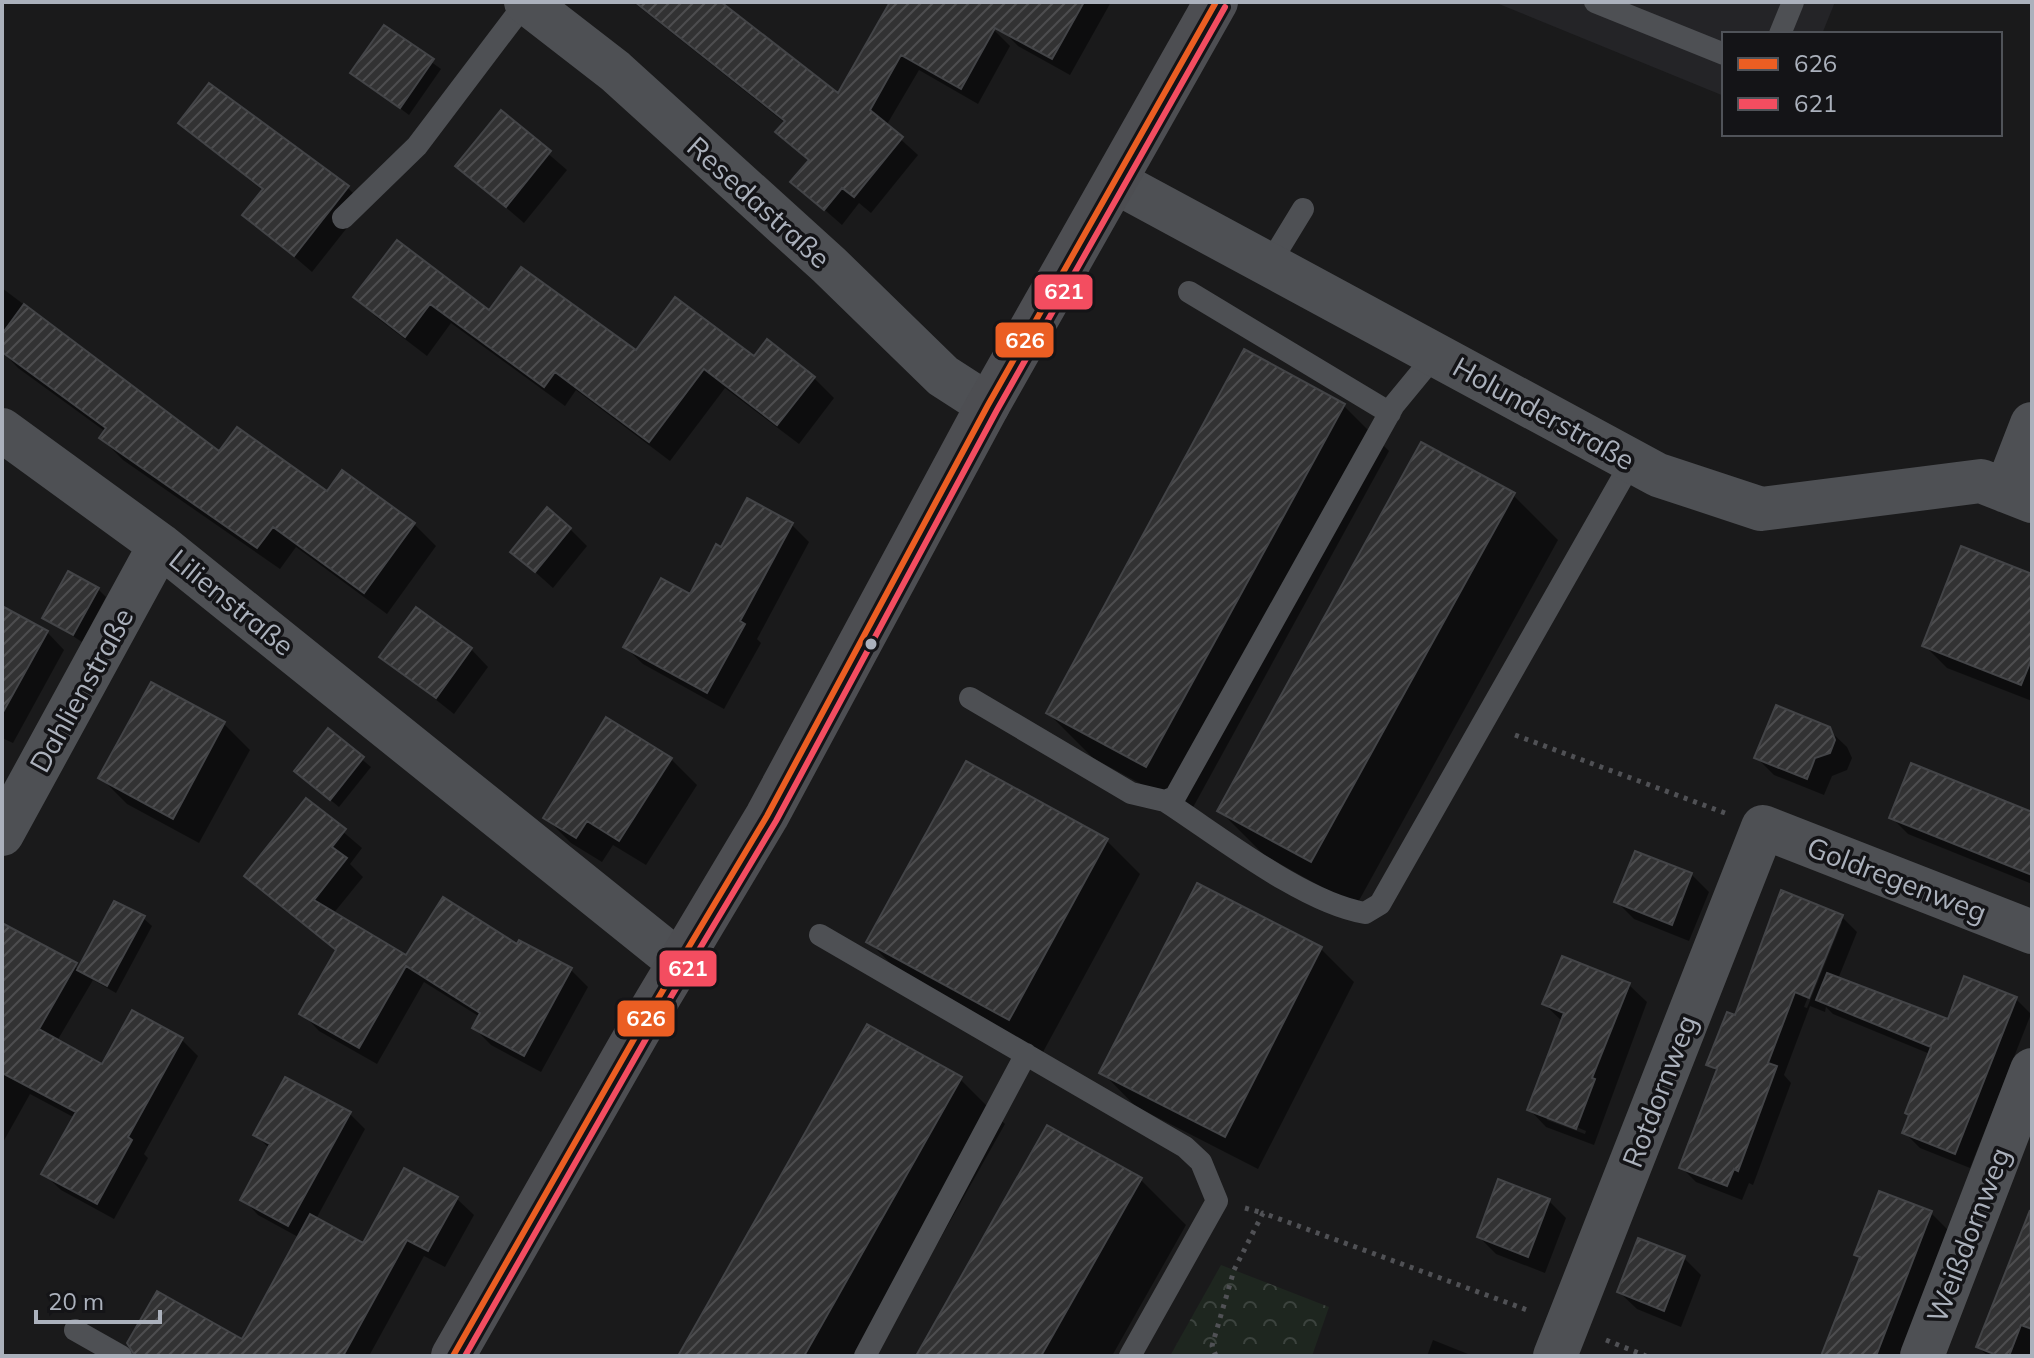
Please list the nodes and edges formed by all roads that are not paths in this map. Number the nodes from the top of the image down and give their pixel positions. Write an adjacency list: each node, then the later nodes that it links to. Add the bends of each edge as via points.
1 (526, 2): 9 (lane, via 417,146); 13 (street, Resedastraße, via 615,71 943,376)
2 (1216, 2): 7 (main road)
3 (1793, 2): 5 (lane)
4 (1606, 4): 6 (lane)
5 (1781, 32)
6 (1722, 53)
7 (1116, 182): 10 (street, Holunderstraße); 13 (main road)
8 (1303, 209): 10 (lane)
9 (343, 218)
10 (1270, 263): 12 (street, Holunderstraße)
11 (1189, 292): 14 (lane)
12 (1436, 354): 14 (lane); 17 (street, Holunderstraße)
13 (988, 405): 26 (main road, via 858,651)
14 (1390, 413): 21 (lane, via 1175,797)
15 (2032, 424): 18 (street, Holunderstraße)
16 (2, 430): 19 (street, Lilienstraße)
17 (1632, 461): 18 (street, Holunderstraße, via 1658,475 1761,509 1981,481); 21 (lane, via 1380,904 1365,913 1347,910 1298,886)
18 (2019, 496)
19 (160, 545): 23 (street, Dahlienstraße); 26 (street, Lilienstraße)
20 (970, 698): 21 (lane, via 1131,793)
21 (1165, 801)
22 (1763, 827): 24 (street, Goldregenweg); 30 (street, Rotdornweg)
23 (2, 834)
24 (2032, 932)
25 (820, 935): 27 (lane)
26 (680, 963): 32 (main road)
27 (1026, 1054): 33 (lane); 34 (lane, via 1185,1147 1212,1183 1217,1201)
28 (2032, 1070): 35 (street, Weißdornweg)
29 (75, 1330): 31 (lane)
30 (1561, 1340)
31 (121, 1356)
32 (453, 1356)
33 (865, 1356)
34 (1130, 1356)
35 (1922, 1356)

